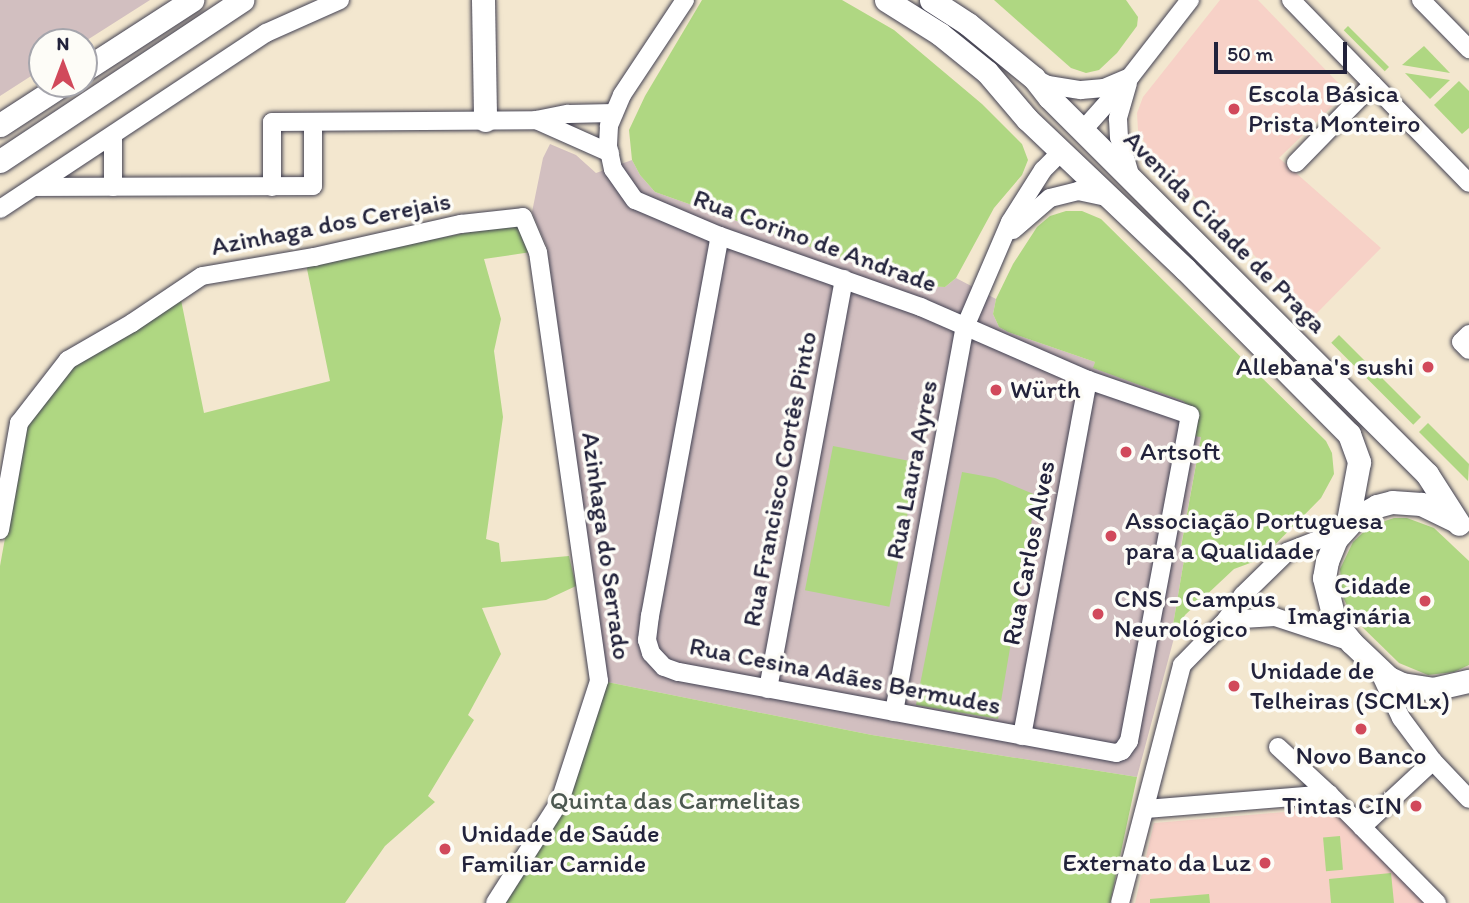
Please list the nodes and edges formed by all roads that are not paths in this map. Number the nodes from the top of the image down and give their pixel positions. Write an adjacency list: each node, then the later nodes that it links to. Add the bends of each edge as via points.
1 (192, 0): 12 (main road)
2 (242, 0): 27 (main road)
3 (340, 0): 24 (street, via 266,33)
4 (483, 0): 19 (main road)
5 (685, 0): 18 (street, Rua Corino de Andrade)
6 (886, 0): 13 (main road, Avenida Cidade de Praga, via 940,34)
7 (931, 0): 15 (main road, Avenida Cidade de Praga)
8 (1190, 0): 14 (street)
9 (1291, 0): 16 (street)
10 (1421, 0): 11 (street)
11 (1467, 44)
12 (98, 61)
13 (987, 72): 22 (main road, via 1039,108); 25 (main road, Avenida Cidade de Praga)
14 (1130, 77): 15 (street, via 1104,88 1081,90); 22 (street); 29 (street, via 1118,119)
15 (1034, 78): 22 (main road, Avenida Cidade de Praga)
16 (1373, 84): 28 (street); 30 (street)
17 (41, 98): 23 (main road)
18 (614, 113): 20 (street, via 561,114); 26 (street, Rua Corino de Andrade, via 609,126)
19 (485, 120): 20 (street); 21 (street)
20 (536, 120): 26 (street)
21 (313, 122): 33 (street, via 313,186); 33 (street, via 272,122)
22 (1081, 122): 25 (main road); 29 (main road, Avenida Cidade de Praga)
23 (0, 125)
24 (113, 136): 31 (street); 32 (street)
25 (1062, 151): 34 (main road, Avenida Cidade de Praga); 38 (street, Rua Laura Ayres, via 1024,198)
26 (610, 153): 37 (street, Rua Corino de Andrade, via 623,187 635,200)
27 (0, 161)
28 (1296, 163)
29 (1131, 177): 45 (main road, Avenida Cidade de Praga, via 1427,474)
30 (1467, 177)
31 (35, 187): 32 (street); 35 (street)
32 (113, 187): 33 (street)
33 (272, 187)
34 (1121, 206): 38 (street, Rua Laura Ayres, via 1100,194 1066,192 1033,210); 44 (main road, Avenida Cidade de Praga, via 1349,434 1359,462)
35 (0, 209)
36 (523, 218): 46 (street, Azinhaga dos Cerejais, via 461,224 202,276 68,360 60,370 19,423); 61 (street, Azinhaga do Serrado, via 538,252 599,681 560,801)
37 (720, 236): 39 (street, Rua Corino de Andrade); 51 (street, Rua Cesina Adães Bermudes, via 647,640 664,667)
38 (1000, 243): 40 (street, Rua Laura Ayres)
39 (844, 279): 40 (street, Rua Corino de Andrade); 51 (street, Rua Francisco Cortês Pinto)
40 (965, 327): 43 (street, Rua Corino de Andrade); 52 (street, Rua Laura Ayres)
41 (1469, 334): 42 (street, via 1461,342)
42 (1469, 350)
43 (1088, 380): 53 (street, Rua Carlos Alves); 55 (street, Rua Corino de Andrade, via 1189,415 1129,741)
44 (1345, 528): 45 (main road, via 1365,511 1392,502 1434,508); 47 (street, via 1287,552 1243,595); 48 (main road, Avenida Cidade de Praga, via 1330,550 1324,578 1335,622)
45 (1464, 529)
46 (0, 530)
47 (1226, 620): 48 (street, via 1276,617); 59 (street, via 1182,665)
48 (1351, 642): 49 (main road, Avenida Cidade de Praga)
49 (1378, 669): 50 (main road, Avenida Cidade de Praga, via 1418,688 1446,688); 56 (street, via 1401,718)
50 (1469, 681)
51 (768, 688): 52 (street, Rua Cesina Adães Bermudes)
52 (894, 712): 53 (street, Rua Cesina Adães Bermudes)
53 (1022, 736): 55 (street, Rua Cesina Adães Bermudes)
54 (1278, 747): 57 (street)
55 (1122, 751)
56 (1433, 761): 58 (street); 60 (street)
57 (1329, 794): 59 (street); 60 (street)
58 (1469, 799)
59 (1146, 809): 62 (street)
60 (1362, 827): 63 (street)
61 (495, 903)
62 (1120, 903)
63 (1437, 903)

